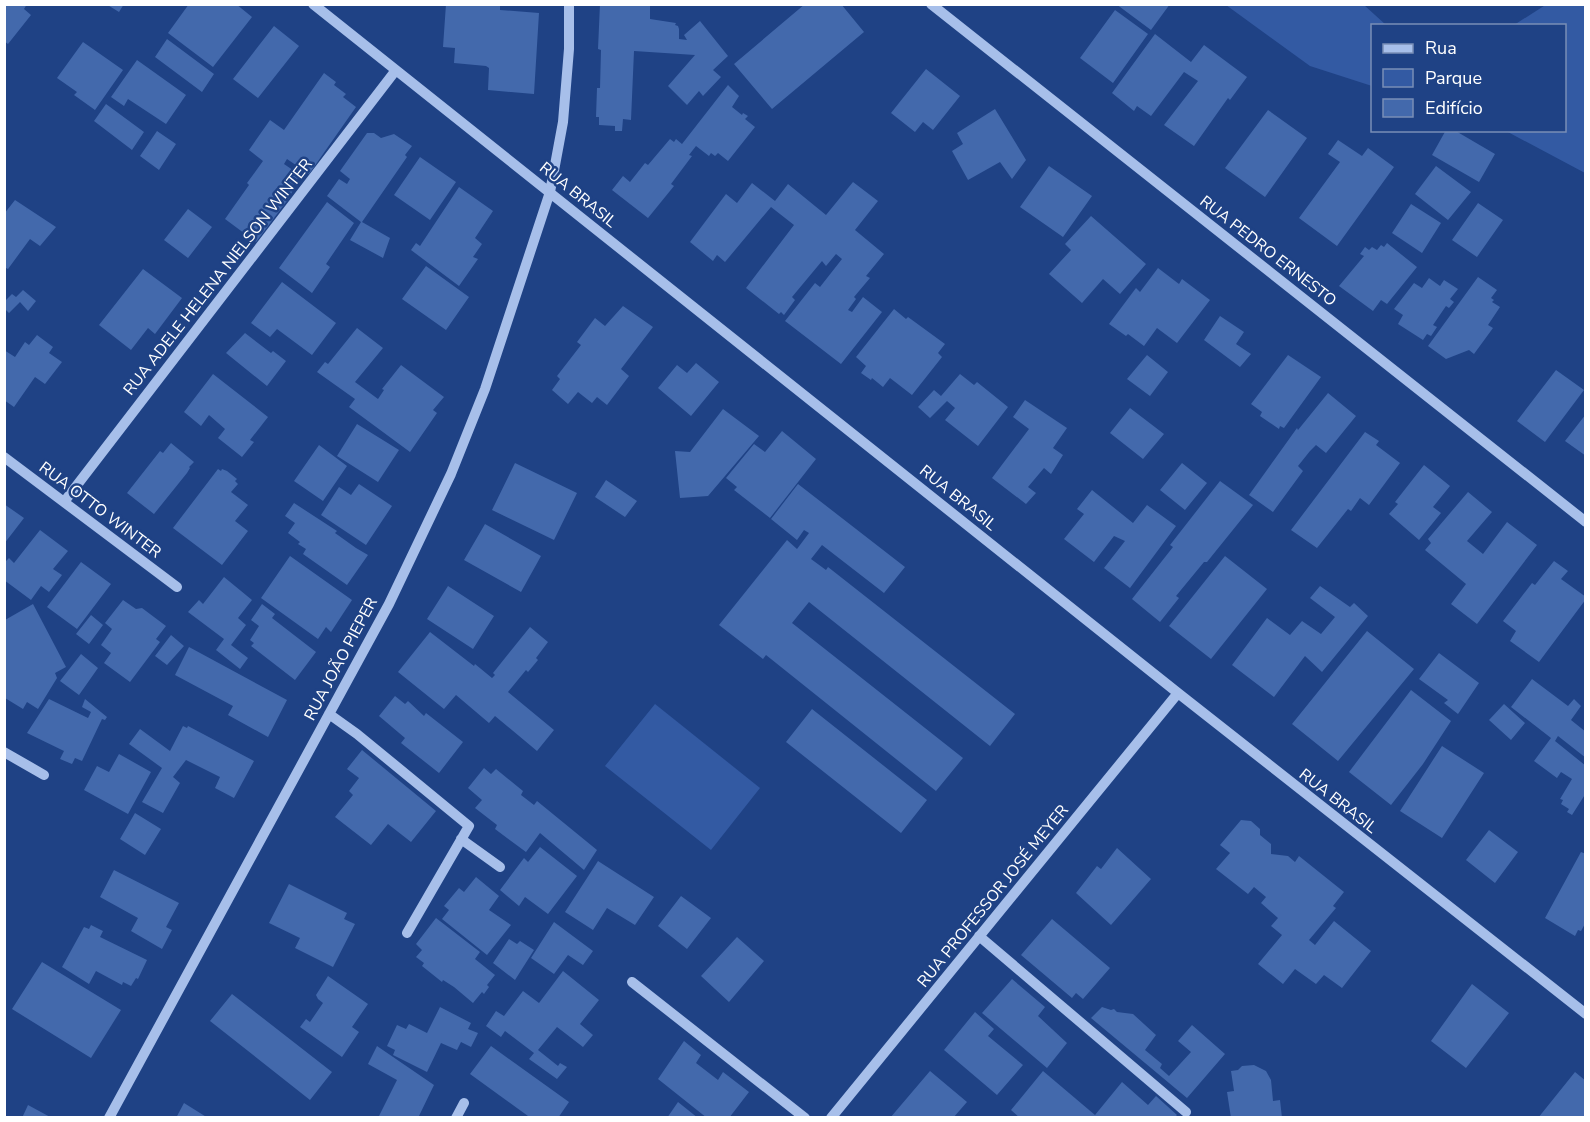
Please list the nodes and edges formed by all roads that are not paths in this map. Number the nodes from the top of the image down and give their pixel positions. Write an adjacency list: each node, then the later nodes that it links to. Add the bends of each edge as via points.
1 (313, 4): 4 (street, RUA BRASIL)
2 (569, 4): 5 (street, RUA JOÃO PIEPER, via 564,122)
3 (931, 4): 8 (street, RUA PEDRO ERNESTO)
4 (396, 70): 5 (street, RUA BRASIL); 7 (street, RUA ADELE HELENA NIELSON WINTER)
5 (550, 192): 10 (street, RUA BRASIL); 11 (street, RUA JOÃO PIEPER, via 485,389 451,474)
6 (4, 457): 7 (street, RUA OTTO WINTER)
7 (64, 502): 9 (street, RUA OTTO WINTER)
8 (1586, 522)
9 (177, 587)
10 (1178, 693): 17 (street, RUA PROFESSOR JOSÉ MEYER); 19 (street, RUA BRASIL)
11 (329, 714): 14 (street, via 469,826); 22 (street, RUA JOÃO PIEPER)
12 (4, 752): 13 (street)
13 (44, 775)
14 (461, 839): 15 (street); 16 (street)
15 (500, 867)
16 (407, 933)
17 (979, 936): 21 (street); 25 (street, RUA PROFESSOR JOSÉ MEYER)
18 (632, 982): 24 (street)
19 (1586, 1014)
20 (464, 1103): 23 (street)
21 (1186, 1112)
22 (109, 1118)
23 (456, 1118)
24 (805, 1118)
25 (831, 1118)

